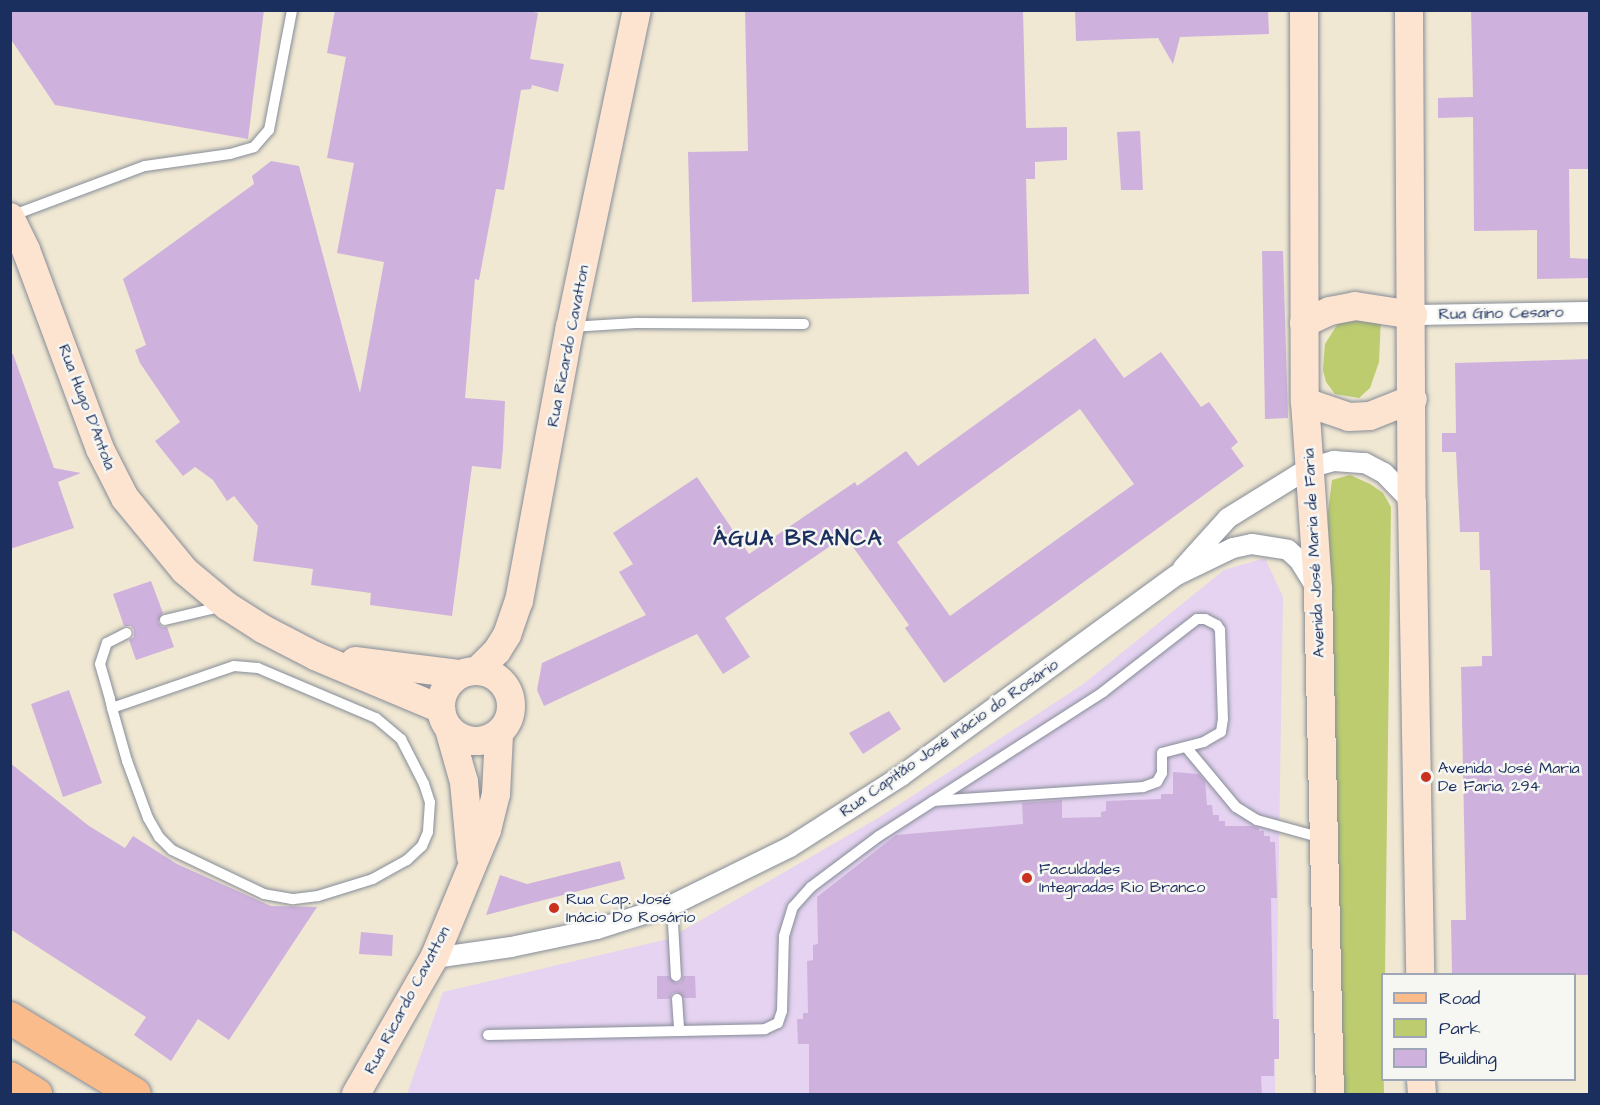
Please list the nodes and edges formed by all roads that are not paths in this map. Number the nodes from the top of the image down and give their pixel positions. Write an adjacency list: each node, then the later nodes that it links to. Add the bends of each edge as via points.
1 (292, 10): 5 (lane, via 269,130 254,147 145,166)
2 (637, 10): 10 (street, Rua Ricardo Cavatton)
3 (1304, 10): 8 (street, Avenida José Maria de Faria)
4 (1409, 10): 7 (street)
5 (10, 217): 17 (street, Rua Hugo D'Antola, via 31,261 100,449 125,498 185,571)
6 (1590, 312): 7 (street, Rua Gino Cesaro)
7 (1413, 315): 8 (street, via 1355,306 1330,311); 11 (street)
8 (1304, 323): 12 (street, Avenida José Maria de Faria)
9 (804, 324): 10 (lane)
10 (570, 327): 21 (street, Rua Ricardo Cavatton, via 519,601 497,651)
11 (1413, 399): 12 (street, via 1370,416 1349,417); 14 (street)
12 (1305, 402): 13 (street, Avenida José Maria de Faria)
13 (1310, 468): 14 (street, Rua Capitão José Inácio do Rosário, via 1334,461 1365,463 1384,473); 15 (street, Rua Capitão José Inácio do Rosário, via 1228,518); 16 (street, Avenida José Maria de Faria)
14 (1412, 502): 31 (street)
15 (1177, 575): 16 (street, Rua Capitão José Inácio do Rosário, via 1233,548 1271,545 1288,550 1299,560); 29 (street, Rua Capitão José Inácio do Rosário, via 901,776 790,847)
16 (1318, 590): 27 (street, Avenida José Maria de Faria)
17 (227, 606): 18 (lane); 20 (street, Rua Hugo D'Antola)
18 (165, 620)
19 (127, 633): 22 (lane, via 107,643 101,657)
20 (315, 656): 21 (street, Rua Hugo D'Antola); 23 (street, Rua Hugo D'Antola)
21 (469, 672): 23 (street, via 445,688); 24 (street, via 490,673 510,695 512,713)
22 (112, 708): 22 (lane, via 127,761 159,837 172,850 264,894 292,900 373,879 407,860 422,846 428,832 430,802 401,739 376,718 258,668 234,666)
23 (445, 719): 24 (street, via 457,736 478,742); 28 (street, Rua Ricardo Cavatton, via 464,782)
24 (499, 734): 28 (street, Rua Ricardo Cavatton, via 496,794)
25 (1186, 747): 26 (lane, via 1162,753 1162,773 1157,782 1143,787); 26 (lane, via 1221,732 1223,719 1220,630 1205,619 1197,619 1103,692); 27 (lane, via 1236,807 1257,820)
26 (933, 801): 35 (lane, via 819,880 793,907 784,936 782,1011 778,1023 765,1029)
27 (1324, 838): 41 (street, Avenida José Maria de Faria)
28 (471, 871): 30 (street, Rua Ricardo Cavatton)
29 (672, 905): 30 (street, Rua Capitão José Inácio do Rosário, via 597,929); 32 (lane)
30 (434, 958): 40 (street, Rua Ricardo Cavatton)
31 (1420, 973)
32 (676, 976)
33 (677, 999): 35 (lane)
34 (10, 1018): 39 (main road)
35 (679, 1031): 36 (lane)
36 (488, 1035)
37 (10, 1078): 38 (main road)
38 (36, 1095)
39 (135, 1095)
40 (356, 1095)
41 (1330, 1095)

